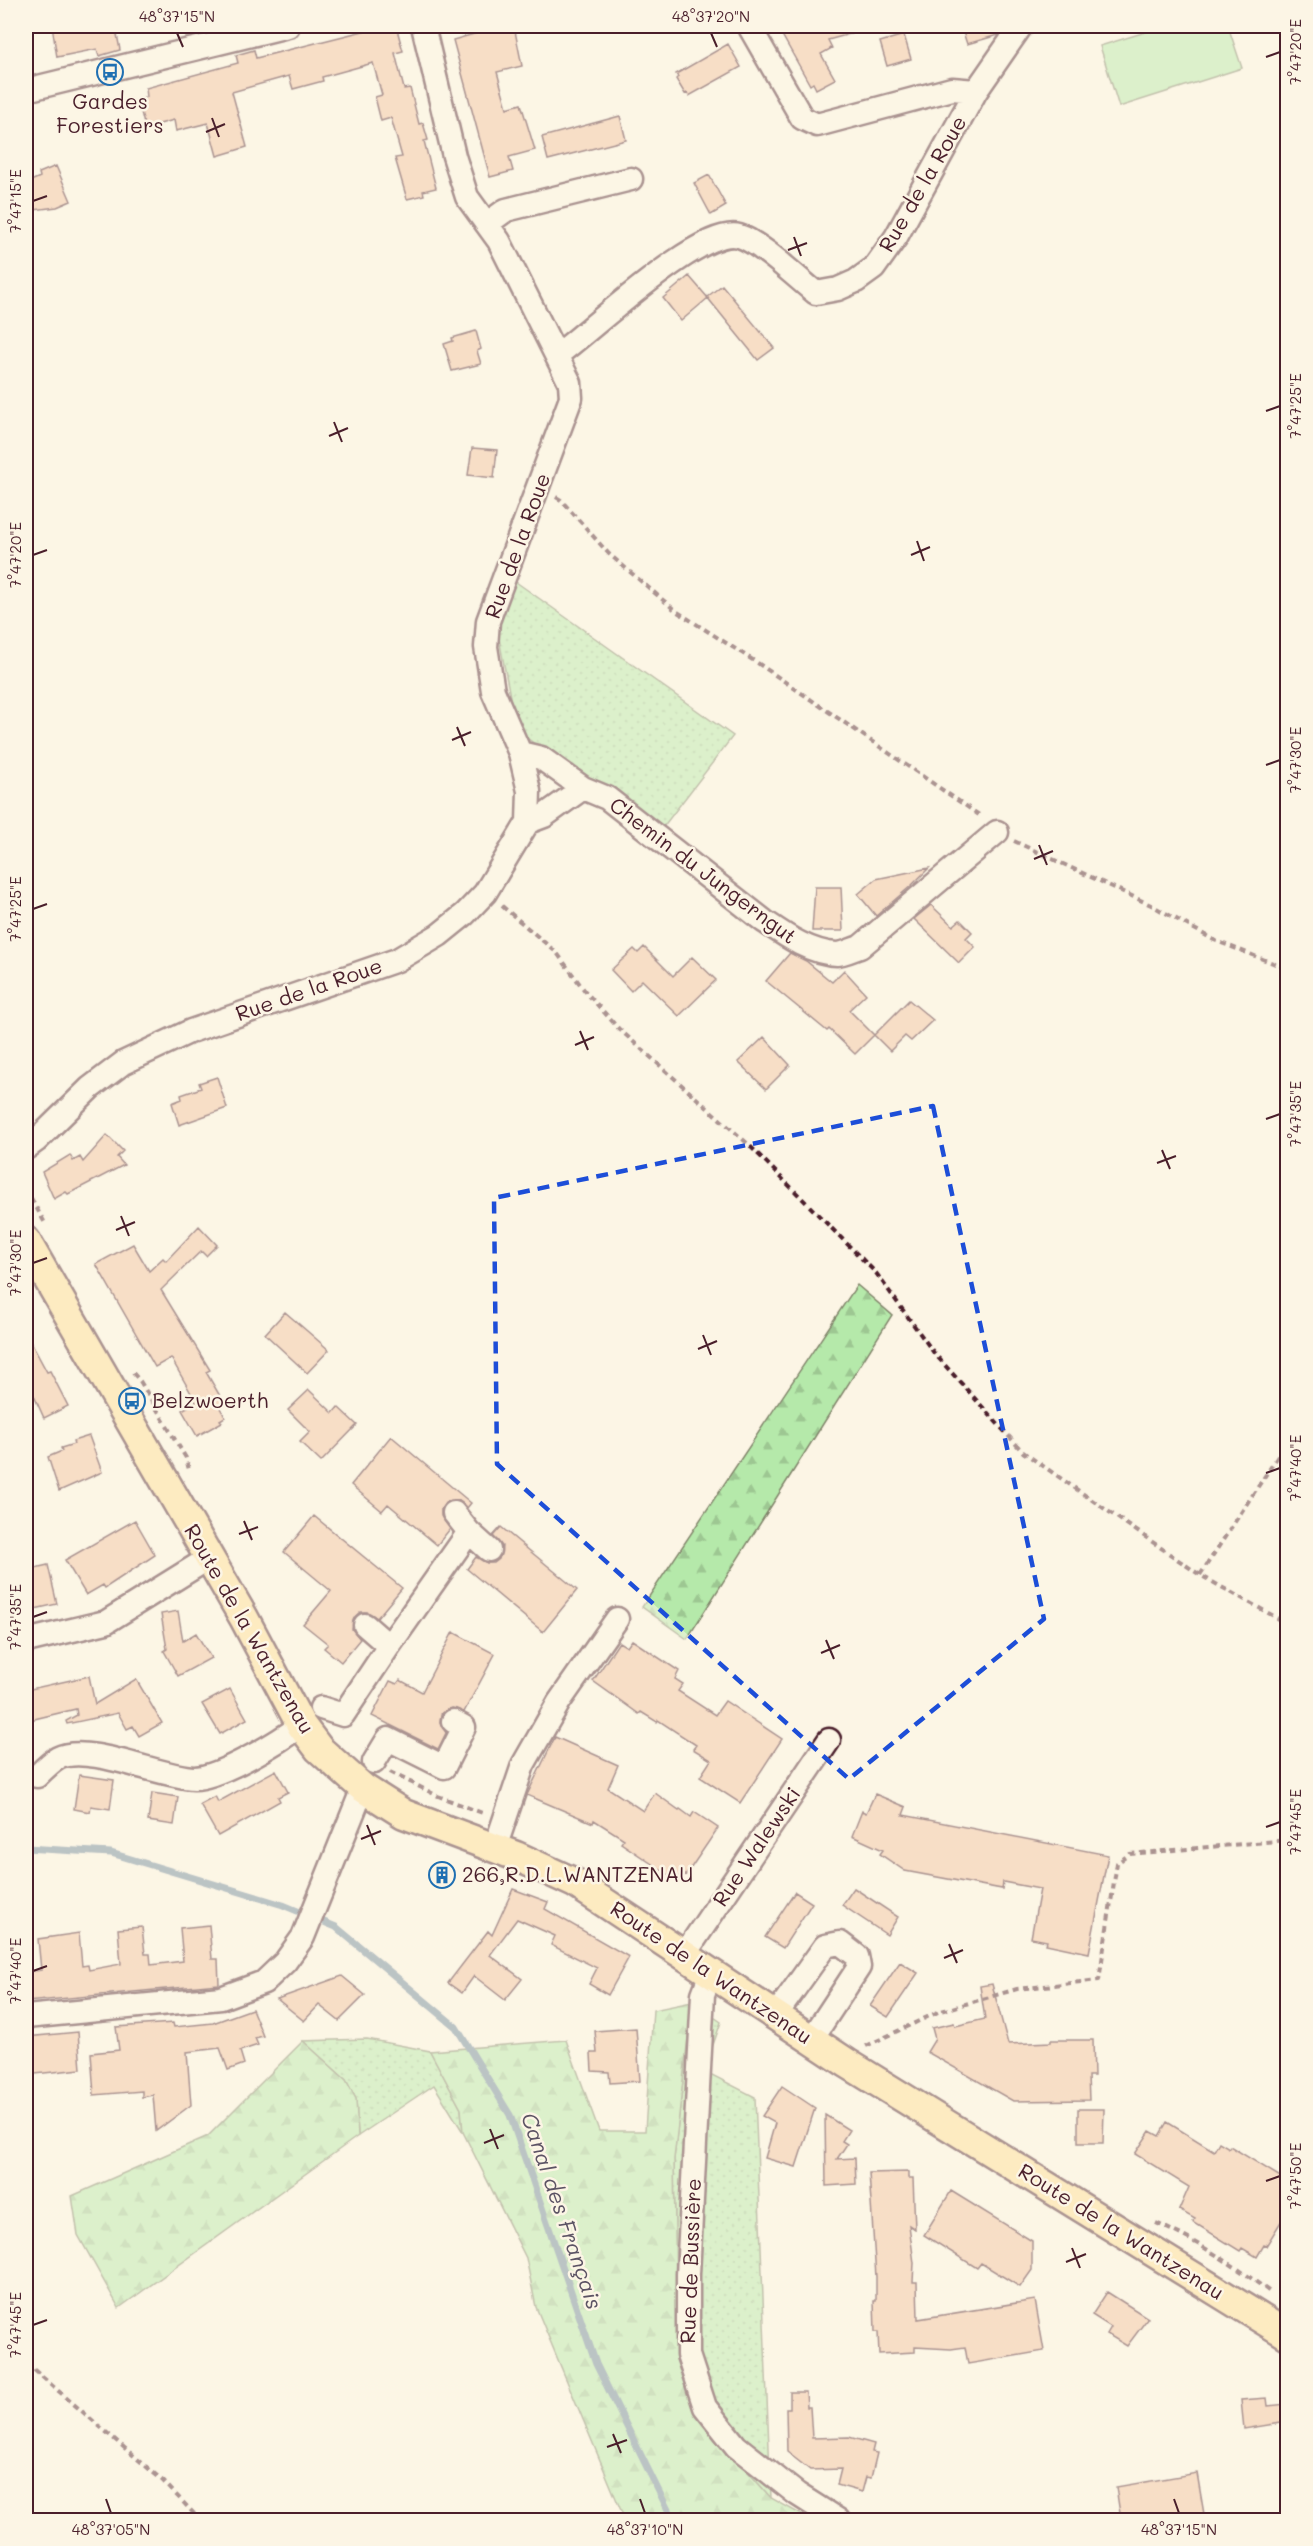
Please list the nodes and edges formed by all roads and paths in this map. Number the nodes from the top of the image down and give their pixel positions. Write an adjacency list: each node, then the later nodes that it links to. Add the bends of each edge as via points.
1 (288, 26): 5 (street)
2 (423, 26): 9 (street, via 467,197)
3 (749, 26): 7 (street, via 802,118 817,125 952,89)
4 (1021, 26): 7 (street, Rue de la Roue)
5 (212, 35): 6 (street)
6 (26, 90)
7 (976, 91): 10 (street, Rue de la Roue, via 896,237 874,268 856,281 816,293 753,243 741,236 720,235 662,270)
8 (631, 178): 9 (street, via 506,210)
9 (488, 223): 10 (street)
10 (557, 355): 11 (street, Rue de la Roue, via 570,383 571,398)
11 (539, 489): 12 (street, Rue de la Roue, via 488,621 486,647 493,691); 15 (path, via 561,500 609,554 676,610 979,814)
12 (520, 753): 13 (street, Chemin du Jungerngut, via 541,758); 14 (street, Rue de la Roue, via 529,791)
13 (583, 788): 14 (street, via 544,816); 15 (street, Chemin du Jungerngut, via 608,798 790,939 818,951 839,954 860,947)
14 (528, 822): 16 (street, Rue de la Roue)
15 (997, 832): 17 (path, via 1153,906 1214,940)
16 (485, 893): 18 (street, Rue de la Roue, via 439,935 397,960 191,1031 131,1059 90,1088); 28 (path, via 557,953 619,1029 748,1144 876,1273 934,1353 1023,1452)
17 (1287, 969)
18 (26, 1148)
19 (26, 1189): 20 (path)
20 (37, 1236): 27 (main road, Route de la Wantzenau)
21 (126, 1366): 23 (path, via 140,1381 186,1458)
22 (1287, 1441): 28 (path)
23 (190, 1475)
24 (454, 1513): 25 (street)
25 (469, 1532): 26 (street); 33 (street)
26 (489, 1550)
27 (209, 1558): 32 (street, via 106,1622); 34 (main road, Route de la Wantzenau)
28 (1200, 1575): 31 (path)
29 (617, 1619): 40 (street, via 559,1702 524,1765)
30 (364, 1624): 33 (street)
31 (1287, 1624)
32 (26, 1641)
33 (389, 1646): 34 (street, via 344,1715)
34 (311, 1716): 38 (street, via 281,1740 211,1775 194,1778 89,1754 59,1757); 39 (main road, Route de la Wantzenau, via 319,1749)
35 (453, 1720): 37 (street, via 464,1727 444,1767 388,1739)
36 (829, 1740): 42 (street, Rue Walewski)
37 (374, 1762): 40 (path)
38 (37, 1776)
39 (363, 1788): 40 (main road, Route de la Wantzenau, via 404,1814); 45 (street, via 303,1937 264,1982 220,1998)
40 (499, 1834): 42 (main road, Route de la Wantzenau)
41 (1287, 1840): 47 (path, via 1130,1854 1117,1863 1099,1980 1017,1989 938,2012 866,2046)
42 (684, 1954): 43 (main road, Route de la Wantzenau)
43 (711, 1973): 44 (main road, Route de la Wantzenau); 51 (street, Rue de Bussière, via 703,1994 688,2274 688,2355 705,2407 736,2446 797,2494)
44 (776, 2016): 46 (main road, Route de la Wantzenau); 46 (street, via 825,1946 840,1943 857,1956 859,1967)
45 (26, 2017)
46 (811, 2040): 47 (main road, Route de la Wantzenau)
47 (847, 2063): 48 (main road, Route de la Wantzenau)
48 (1287, 2334)
49 (26, 2363): 50 (path, via 163,2481)
50 (200, 2520)
51 (838, 2520)

